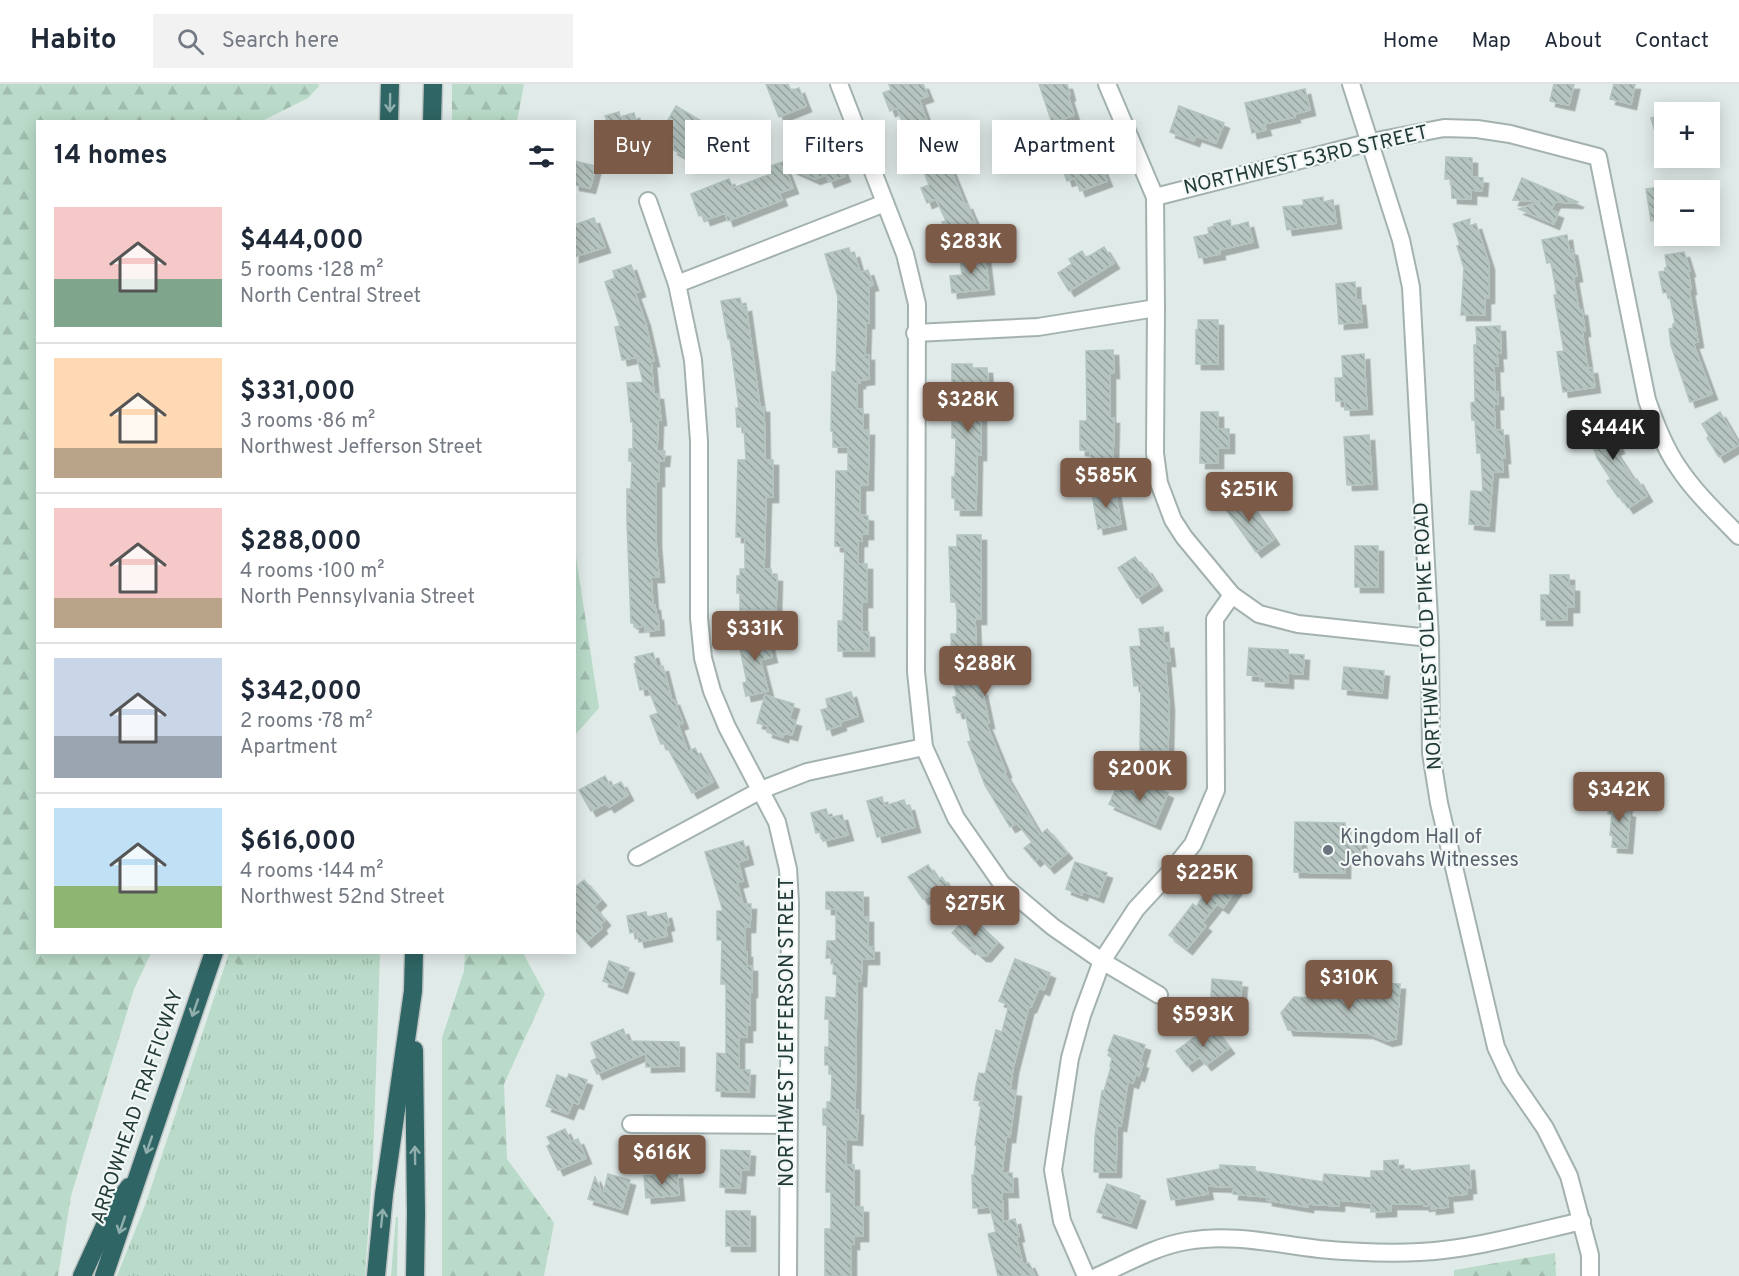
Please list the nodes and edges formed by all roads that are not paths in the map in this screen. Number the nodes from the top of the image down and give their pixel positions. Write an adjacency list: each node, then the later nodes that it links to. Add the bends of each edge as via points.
1 (390, 84): 6 (highway, one-way to 6)
2 (433, 84): 7 (highway)
3 (839, 84): 11 (street)
4 (1107, 84): 9 (street)
5 (1351, 84): 8 (street, NORTHWEST OLD PIKE ROAD)
6 (389, 120)
7 (432, 120)
8 (1371, 142): 9 (street, NORTHWEST 53RD STREET); 15 (street, NORTHWEST 53RD STREET, via 1444,128 1477,129 1598,157 1650,409 1678,467); 17 (street, NORTHWEST OLD PIKE ROAD, via 1411,287)
9 (1155, 197): 13 (street)
10 (648, 201): 12 (street, NORTHWEST JEFFERSON STREET)
11 (885, 203): 12 (street); 14 (street, via 911,272 917,304)
12 (677, 284): 19 (street, NORTHWEST JEFFERSON STREET, via 697,400 699,618 704,658 728,728)
13 (1156, 308): 14 (street, via 1038,327); 16 (street, via 1155,453 1159,483 1184,537)
14 (915, 333): 18 (street, via 916,672)
15 (1739, 536)
16 (1232, 595): 17 (street, via 1259,614 1298,624); 23 (street, via 1215,619 1216,790 1193,844 1136,909)
17 (1430, 638): 29 (street, NORTHWEST OLD PIKE ROAD, via 1431,753 1439,803 1496,1047 1569,1176)
18 (924, 747): 19 (street, via 807,772); 23 (street, via 956,818 1002,884)
19 (761, 790): 20 (street); 27 (street, NORTHWEST JEFFERSON STREET, via 777,822 788,869)
20 (637, 856)
21 (213, 954): 28 (highway, ARROWHEAD TRAFFICWAY, one-way to 28)
22 (414, 954): 24 (highway)
23 (1102, 961): 25 (street); 35 (street, via 1070,1058 1053,1170 1062,1221)
24 (413, 991): 32 (highway, one-way to 24); 33 (highway, one-way to 24)
25 (1159, 995)
26 (632, 1124): 27 (street)
27 (789, 1125): 34 (street, NORTHWEST JEFFERSON STREET)
28 (139, 1174): 30 (highway, via 112,1210); 31 (highway, ARROWHEAD TRAFFICWAY, one-way to 31)
29 (1582, 1221): 36 (street, via 1490,1242 1421,1252 1320,1249 1217,1237 1166,1247); 37 (street, NORTHWEST OLD PIKE ROAD, via 1590,1255)
30 (82, 1276)
31 (104, 1276)
32 (376, 1276)
33 (415, 1276)
34 (788, 1276)
35 (1086, 1276)
36 (1098, 1276)
37 (1590, 1276)

